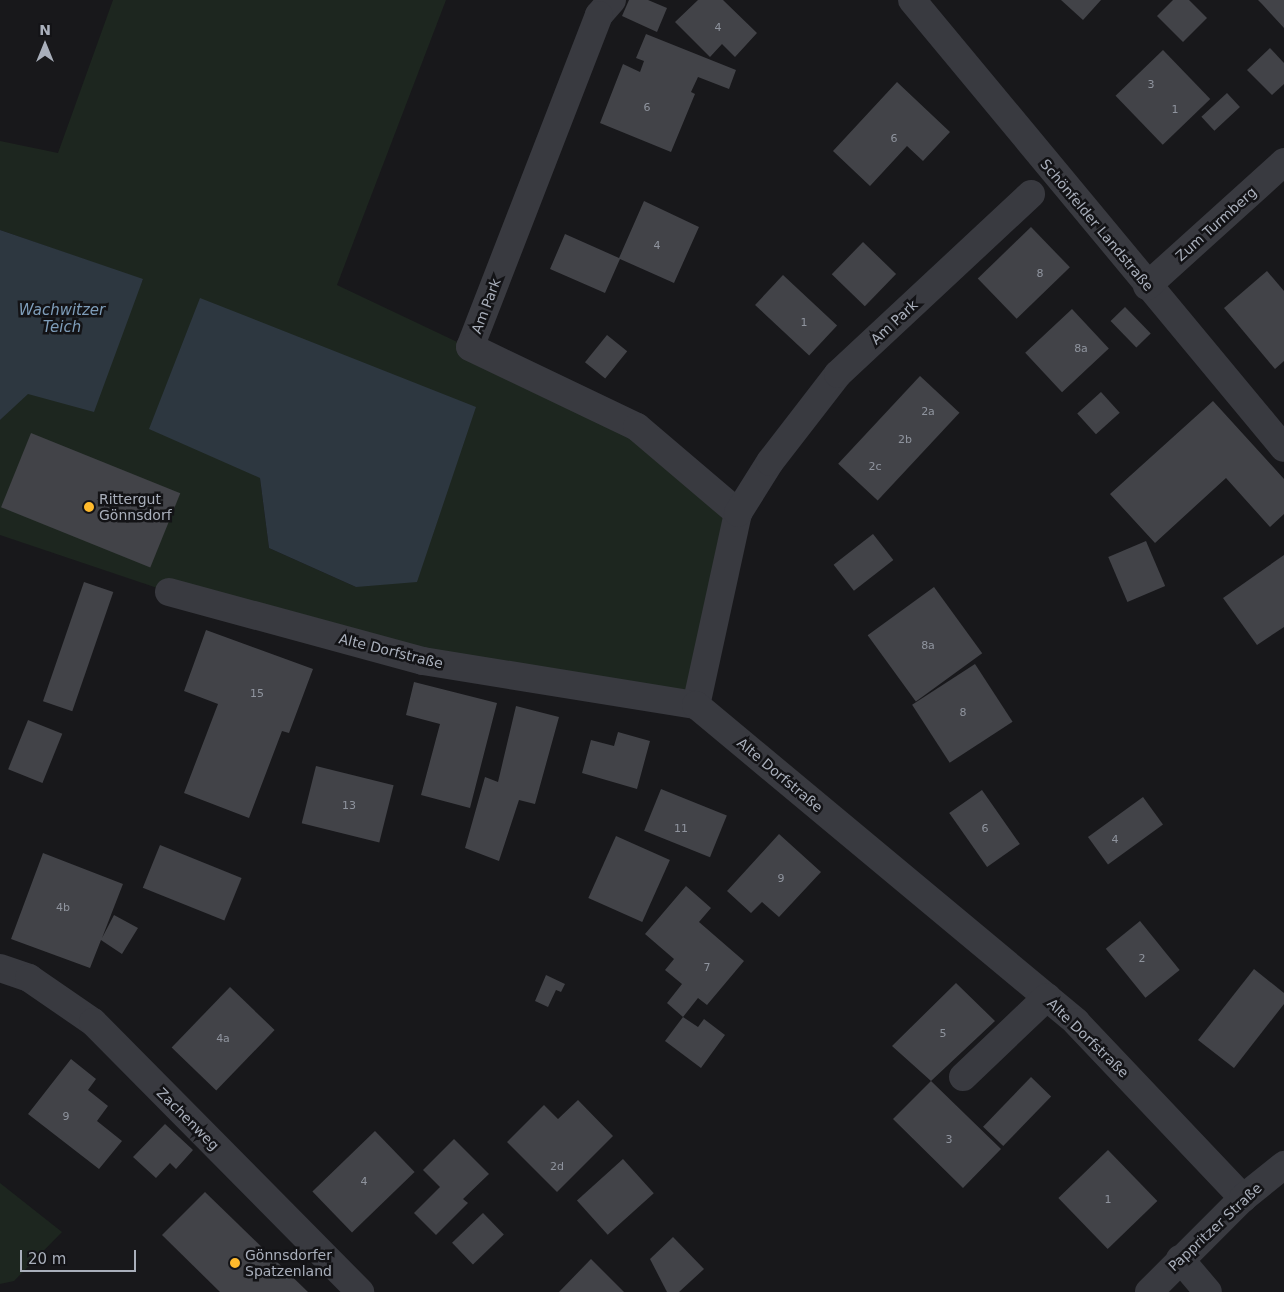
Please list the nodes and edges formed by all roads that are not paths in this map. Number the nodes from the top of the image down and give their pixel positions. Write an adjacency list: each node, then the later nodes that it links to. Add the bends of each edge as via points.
1 (612, 0): 7 (street, Am Park, via 599,15 470,347 637,427)
2 (912, 0): 5 (street, Schönfelder Landstraße)
3 (1284, 162): 5 (street, Zum Turmberg)
4 (1030, 194): 7 (street, Am Park, via 838,374 770,462)
5 (1147, 286): 6 (street, Schönfelder Landstraße)
6 (1284, 448)
7 (738, 513): 9 (street, Am Park)
8 (180, 595): 9 (street, Alte Dorfstraße, via 422,661)
9 (696, 705): 11 (street, Alte Dorfstraße)
10 (0, 968): 16 (street, Zachenweg, via 29,978 92,1022)
11 (1047, 997): 12 (street); 14 (street, Alte Dorfstraße, via 1076,1022)
12 (962, 1077)
13 (1284, 1165): 14 (street, Pappritzer Straße)
14 (1243, 1198): 15 (street, Pappritzer Straße)
15 (1180, 1259): 17 (street, Pappritzer Straße); 18 (street)
16 (360, 1292)
17 (1149, 1292)
18 (1208, 1292)

